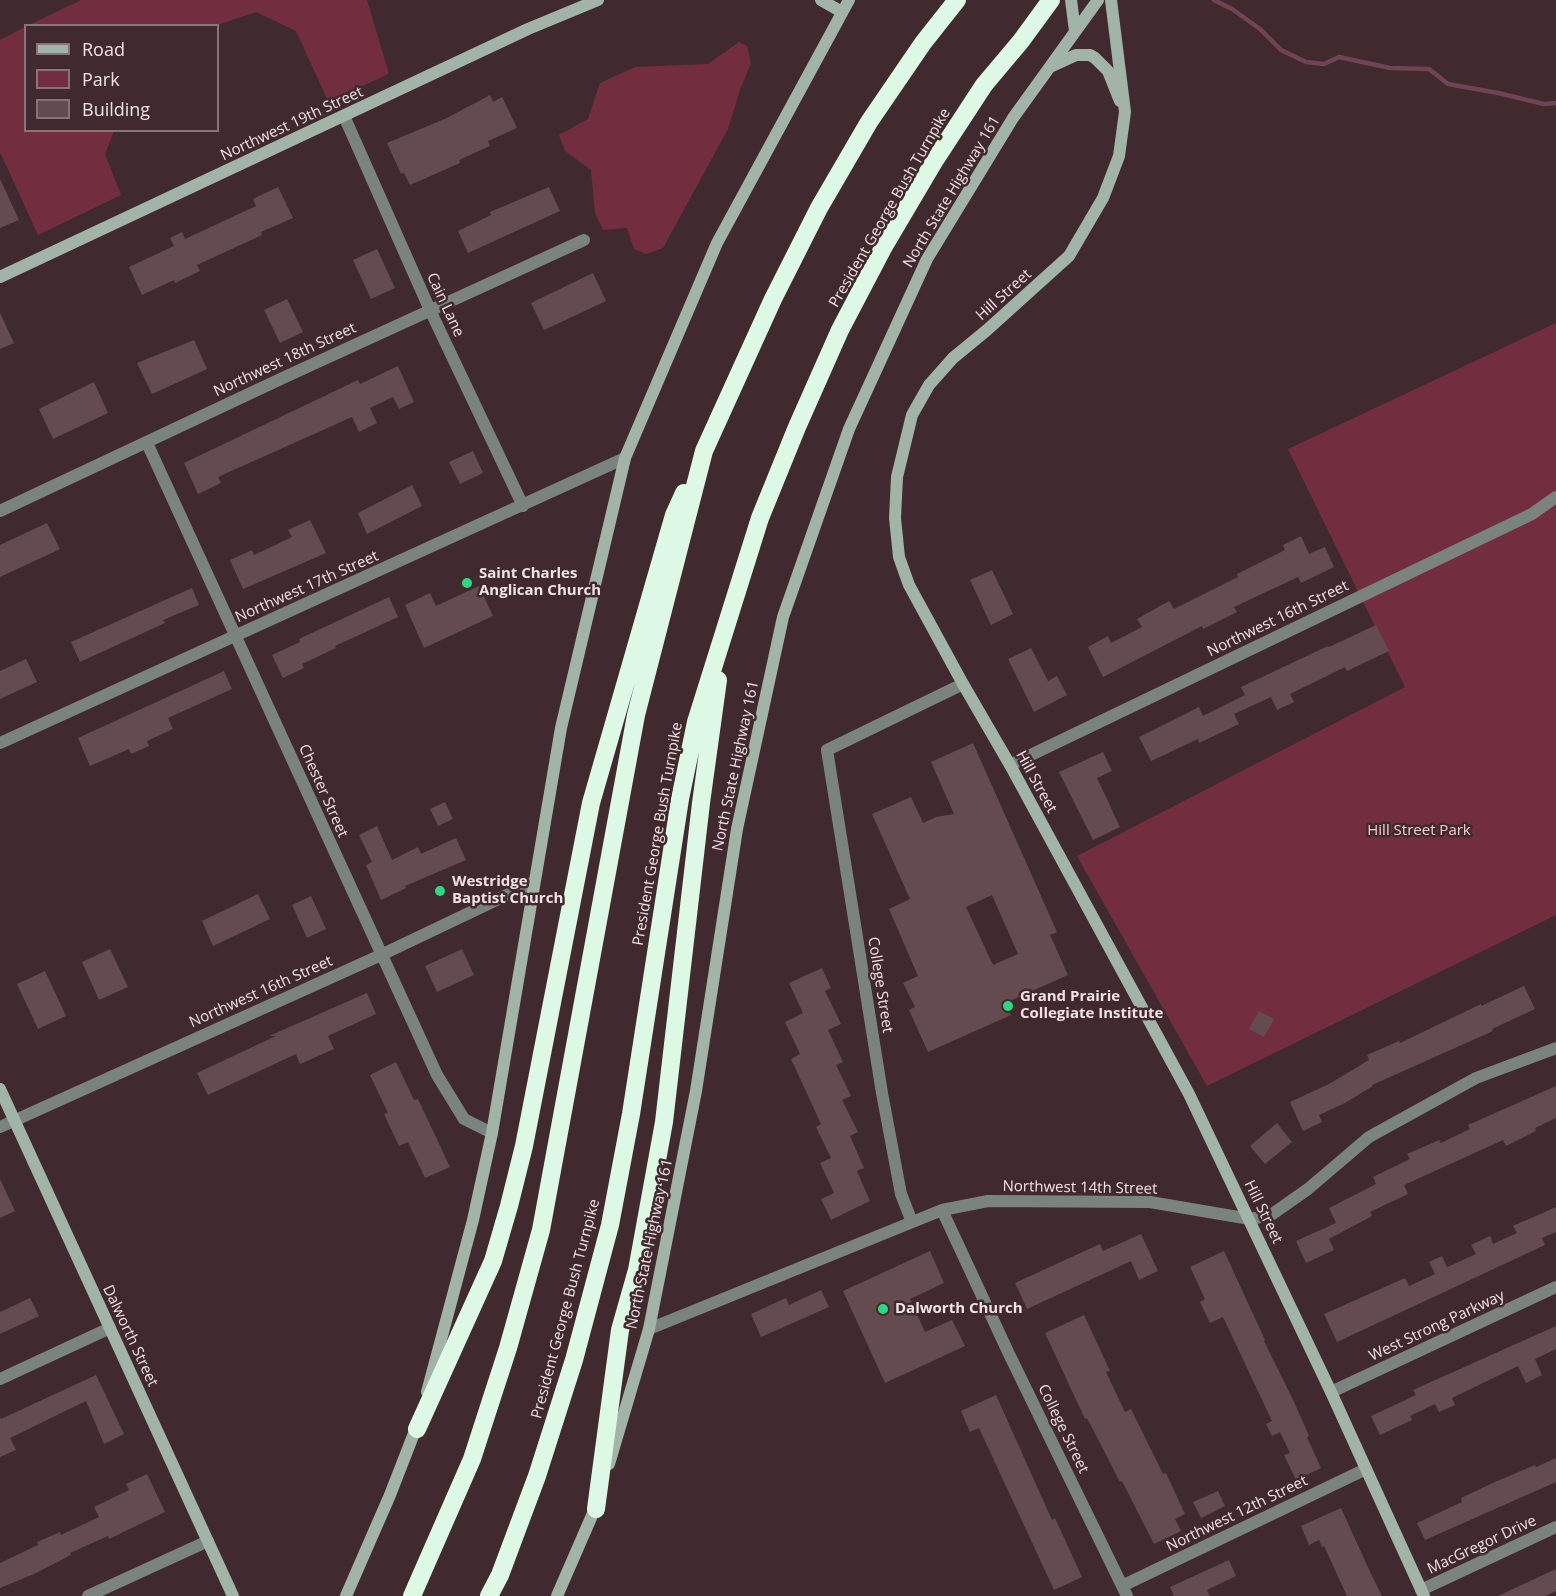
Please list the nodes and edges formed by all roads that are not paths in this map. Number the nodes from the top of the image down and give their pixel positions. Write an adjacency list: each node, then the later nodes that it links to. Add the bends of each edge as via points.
1 (598, 0): 15 (main road, Northwest 19th Street)
2 (821, 0): 10 (main road)
3 (849, 0): 10 (main road)
4 (957, 0): 20 (highway, via 869,122 819,208 772,299)
5 (1051, 0): 12 (highway, President George Bush Turnpike)
6 (1058, 0): 12 (highway)
7 (1071, 0): 11 (main road)
8 (1098, 0): 11 (main road, North State Highway 161)
9 (1111, 0): 14 (main road, Hill Street)
10 (842, 12): 21 (main road, via 717,243)
11 (1075, 31): 13 (main road, North State Highway 161)
12 (1021, 41): 25 (highway, President George Bush Turnpike, via 984,85 935,160 840,330 760,518)
13 (1051, 66): 14 (main road, via 1076,55 1095,58 1108,71); 42 (main road, North State Highway 161, via 1013,118 927,259 849,429 783,617 737,829 696,1091)
14 (1125, 112): 27 (main road, Hill Street, via 1119,156 1103,198 1069,256 953,358 930,383 912,415 897,477 895,518 899,557 909,585)
15 (344, 116): 17 (main road, Northwest 19th Street); 18 (street, Cain Lane)
16 (584, 240): 18 (street, Northwest 18th Street)
17 (0, 277)
18 (430, 310): 19 (street, Northwest 18th Street); 23 (street, Cain Lane)
19 (147, 443): 24 (street, Northwest 18th Street); 26 (street, Chester Street)
20 (704, 451): 45 (highway, via 674,515 591,803 524,1146 506,1217 493,1261); 55 (highway, via 636,715 541,1230 472,1459)
21 (625, 458): 23 (street, Northwest 17th Street); 30 (main road, via 561,728)
22 (1556, 497): 29 (street, Northwest 16th Street, via 1532,514)
23 (523, 506): 26 (street, Northwest 17th Street)
24 (0, 511)
25 (725, 627): 47 (highway, via 700,803 664,1122 637,1270 620,1330); 56 (highway, President George Bush Turnpike, via 696,722 680,799 610,1225 574,1360 537,1476)
26 (236, 636): 28 (street, Northwest 17th Street); 31 (street, Chester Street)
27 (963, 684): 29 (main road, Hill Street); 39 (street, College Street, via 827,750 882,1093 901,1194)
28 (0, 743)
29 (1010, 765): 38 (main road, Hill Street, via 1184,1084)
30 (534, 882): 31 (street, Northwest 16th Street); 36 (main road)
31 (381, 955): 34 (street, Northwest 16th Street); 36 (street, Chester Street, via 453,1102 464,1119)
32 (1556, 1048): 38 (street, Northwest 14th Street, via 1476,1078 1429,1103 1369,1137 1271,1215)
33 (0, 1089): 34 (main road, Dalworth Street)
34 (15, 1120): 35 (street, Northwest 16th Street); 41 (main road, Dalworth Street)
35 (0, 1127)
36 (492, 1133): 45 (main road)
37 (942, 1210): 38 (street, Northwest 14th Street, via 988,1201 1150,1202); 39 (street, Northwest 14th Street); 50 (street, College Street)
38 (1250, 1219): 44 (main road, Hill Street)
39 (912, 1222): 42 (street, Northwest 14th Street)
40 (1556, 1287): 44 (street, West Strong Parkway)
41 (110, 1328): 43 (street); 49 (main road, Dalworth Street)
42 (649, 1329): 47 (main road, North State Highway 161)
43 (0, 1379)
44 (1332, 1392): 46 (main road, Hill Street)
45 (417, 1429): 54 (main road)
46 (1366, 1469): 50 (street, Northwest 12th Street); 51 (main road, Hill Street)
47 (596, 1509): 57 (main road, North State Highway 161)
48 (1556, 1527): 51 (street, MacGregor Drive)
49 (208, 1541): 52 (street); 53 (main road, Dalworth Street)
50 (1124, 1591)
51 (1423, 1593)
52 (88, 1596)
53 (233, 1596)
54 (346, 1596)
55 (412, 1596)
56 (489, 1596)
57 (557, 1596)

